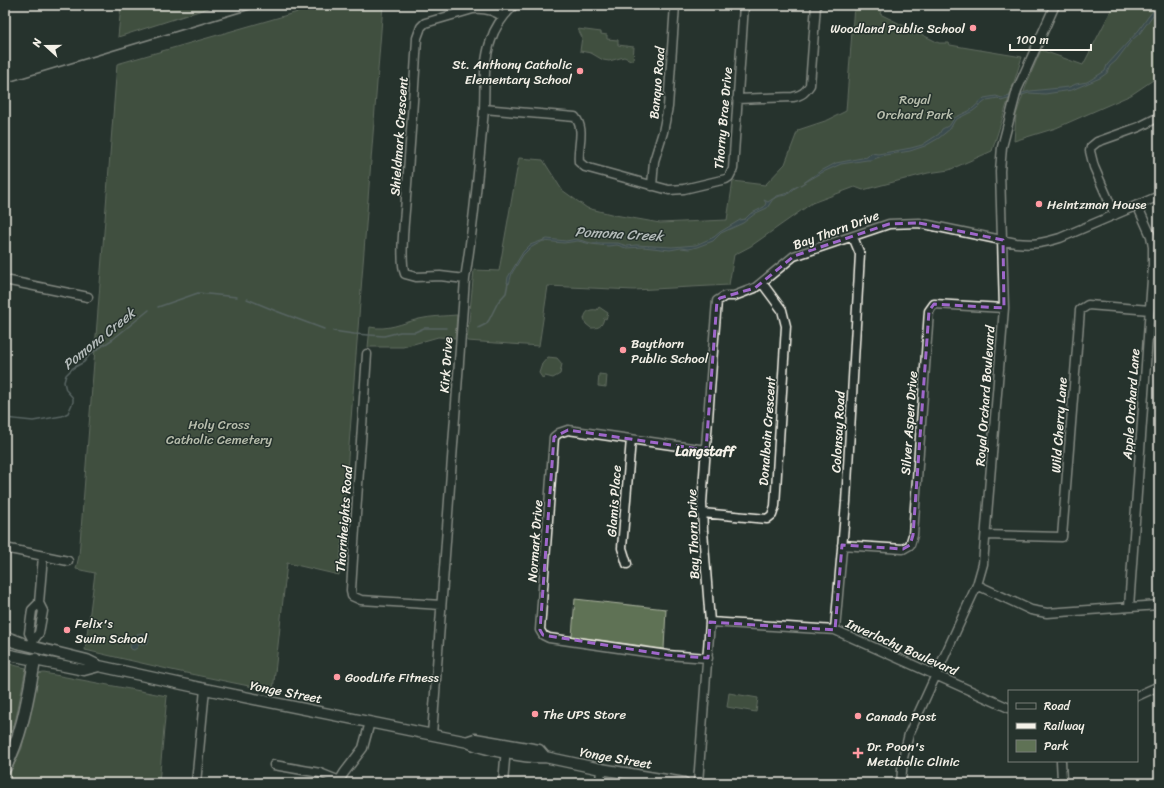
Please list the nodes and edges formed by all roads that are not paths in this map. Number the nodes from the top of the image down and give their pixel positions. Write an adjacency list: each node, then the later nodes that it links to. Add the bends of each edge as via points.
1 (514, 5): 6 (street, Kirk Drive)
2 (675, 5): 10 (street, Banquo Road, via 668,107 654,161)
3 (744, 5): 7 (street, Thorny Brae Drive)
4 (816, 5): 7 (street, via 810,85 806,92 793,97)
5 (1055, 5): 15 (street, Royal Orchard Boulevard, via 1017,90 1002,147 1000,171)
6 (503, 17): 8 (street, Kirk Drive, via 494,32 487,55); 16 (street, Shieldmark Crescent, via 495,11 473,9 425,23 420,27 417,38 403,270 405,274 416,277)
7 (737, 99): 10 (street, Thorny Brae Drive, via 733,169 729,177 684,189 669,190)
8 (484, 109): 10 (street, Thorny Brae Drive, via 575,117 581,127 581,164); 16 (street, Kirk Drive)
9 (1159, 117): 13 (street, via 1140,128 1097,142 1091,147 1094,167)
10 (652, 186)
11 (1159, 196): 12 (street, Bay Thorn Drive)
12 (1137, 205): 13 (street, Bay Thorn Drive); 21 (street, Apple Orchard Lane, via 1153,247)
13 (1115, 215): 15 (street, Bay Thorn Drive, via 1044,243 1031,245)
14 (853, 237): 15 (street, Bay Thorn Drive, via 889,224 914,223); 18 (street, Bay Thorn Drive, via 794,256); 27 (street, Colonsay Road, via 860,254)
15 (1003, 240): 20 (street, Royal Orchard Boulevard)
16 (465, 278): 33 (street, Kirk Drive)
17 (5, 280): 19 (street)
18 (762, 283): 24 (street, Bay Thorn Drive, via 743,293 725,296 717,301); 25 (street, Donalbain Crescent, via 782,310 786,326 775,506 768,519)
19 (88, 297)
20 (1004, 308): 26 (street, Royal Orchard Boulevard); 27 (street, Silver Aspen Drive, via 934,304 929,311 913,535 910,545 903,549)
21 (1150, 310): 26 (street, Wild Cherry Lane, via 1088,305 1080,310 1062,537); 35 (street, Apple Orchard Lane)
22 (367, 354): 33 (street, Thornheights Road, via 352,596 362,600)
23 (631, 439): 24 (street, Normark Drive); 31 (street, Glamis Place, via 622,548); 42 (street, Normark Drive, via 568,430 554,437 540,630 549,638 667,655)
24 (706, 450): 25 (street, Bay Thorn Drive)
25 (702, 513): 36 (street, Bay Thorn Drive)
26 (986, 535): 32 (street, Royal Orchard Boulevard, via 983,564)
27 (842, 546): 37 (street, Colonsay Road)
28 (5, 548): 29 (street)
29 (43, 556): 30 (street); 40 (street, via 38,603 43,611)
30 (68, 561)
31 (628, 564)
32 (977, 585): 35 (street, via 1031,610 1047,613); 45 (street, Royal Orchard Boulevard)
33 (441, 605): 51 (street, Kirk Drive)
34 (1159, 605): 35 (street)
35 (1129, 607)
36 (710, 622): 37 (street, Inverlochy Boulevard); 42 (street, Bay Thorn Drive)
37 (835, 630): 45 (street, Inverlochy Boulevard)
38 (5, 639): 39 (highway)
39 (21, 643): 40 (main road, Yonge Street)
40 (34, 644): 43 (main road); 44 (main road, Yonge Street)
41 (5, 654): 43 (main road, Yonge Street)
42 (708, 658): 63 (street, Bay Thorn Drive)
43 (35, 659): 44 (main road, Yonge Street, via 84,670); 55 (highway, via 24,718)
44 (99, 666): 46 (main road, Yonge Street)
45 (936, 675): 49 (street, Inverlochy Boulevard); 64 (street, Royal Orchard Boulevard, via 909,734 903,758)
46 (204, 689): 50 (main road, Yonge Street); 59 (street)
47 (1157, 690): 48 (street)
48 (1138, 696)
49 (1008, 708)
50 (370, 722): 51 (main road, Yonge Street); 58 (street, via 362,748)
51 (432, 735): 52 (main road, Yonge Street, via 468,742 475,739)
52 (506, 748): 56 (main road, Yonge Street, via 539,750 545,757); 60 (street)
53 (1061, 762): 57 (street)
54 (274, 765): 58 (street, via 320,773)
55 (5, 768)
56 (601, 769): 61 (street); 62 (main road, Yonge Street)
57 (1062, 780)
58 (339, 782)
59 (196, 783)
60 (503, 783)
61 (600, 783)
62 (684, 783)
63 (698, 783)
64 (901, 783)

